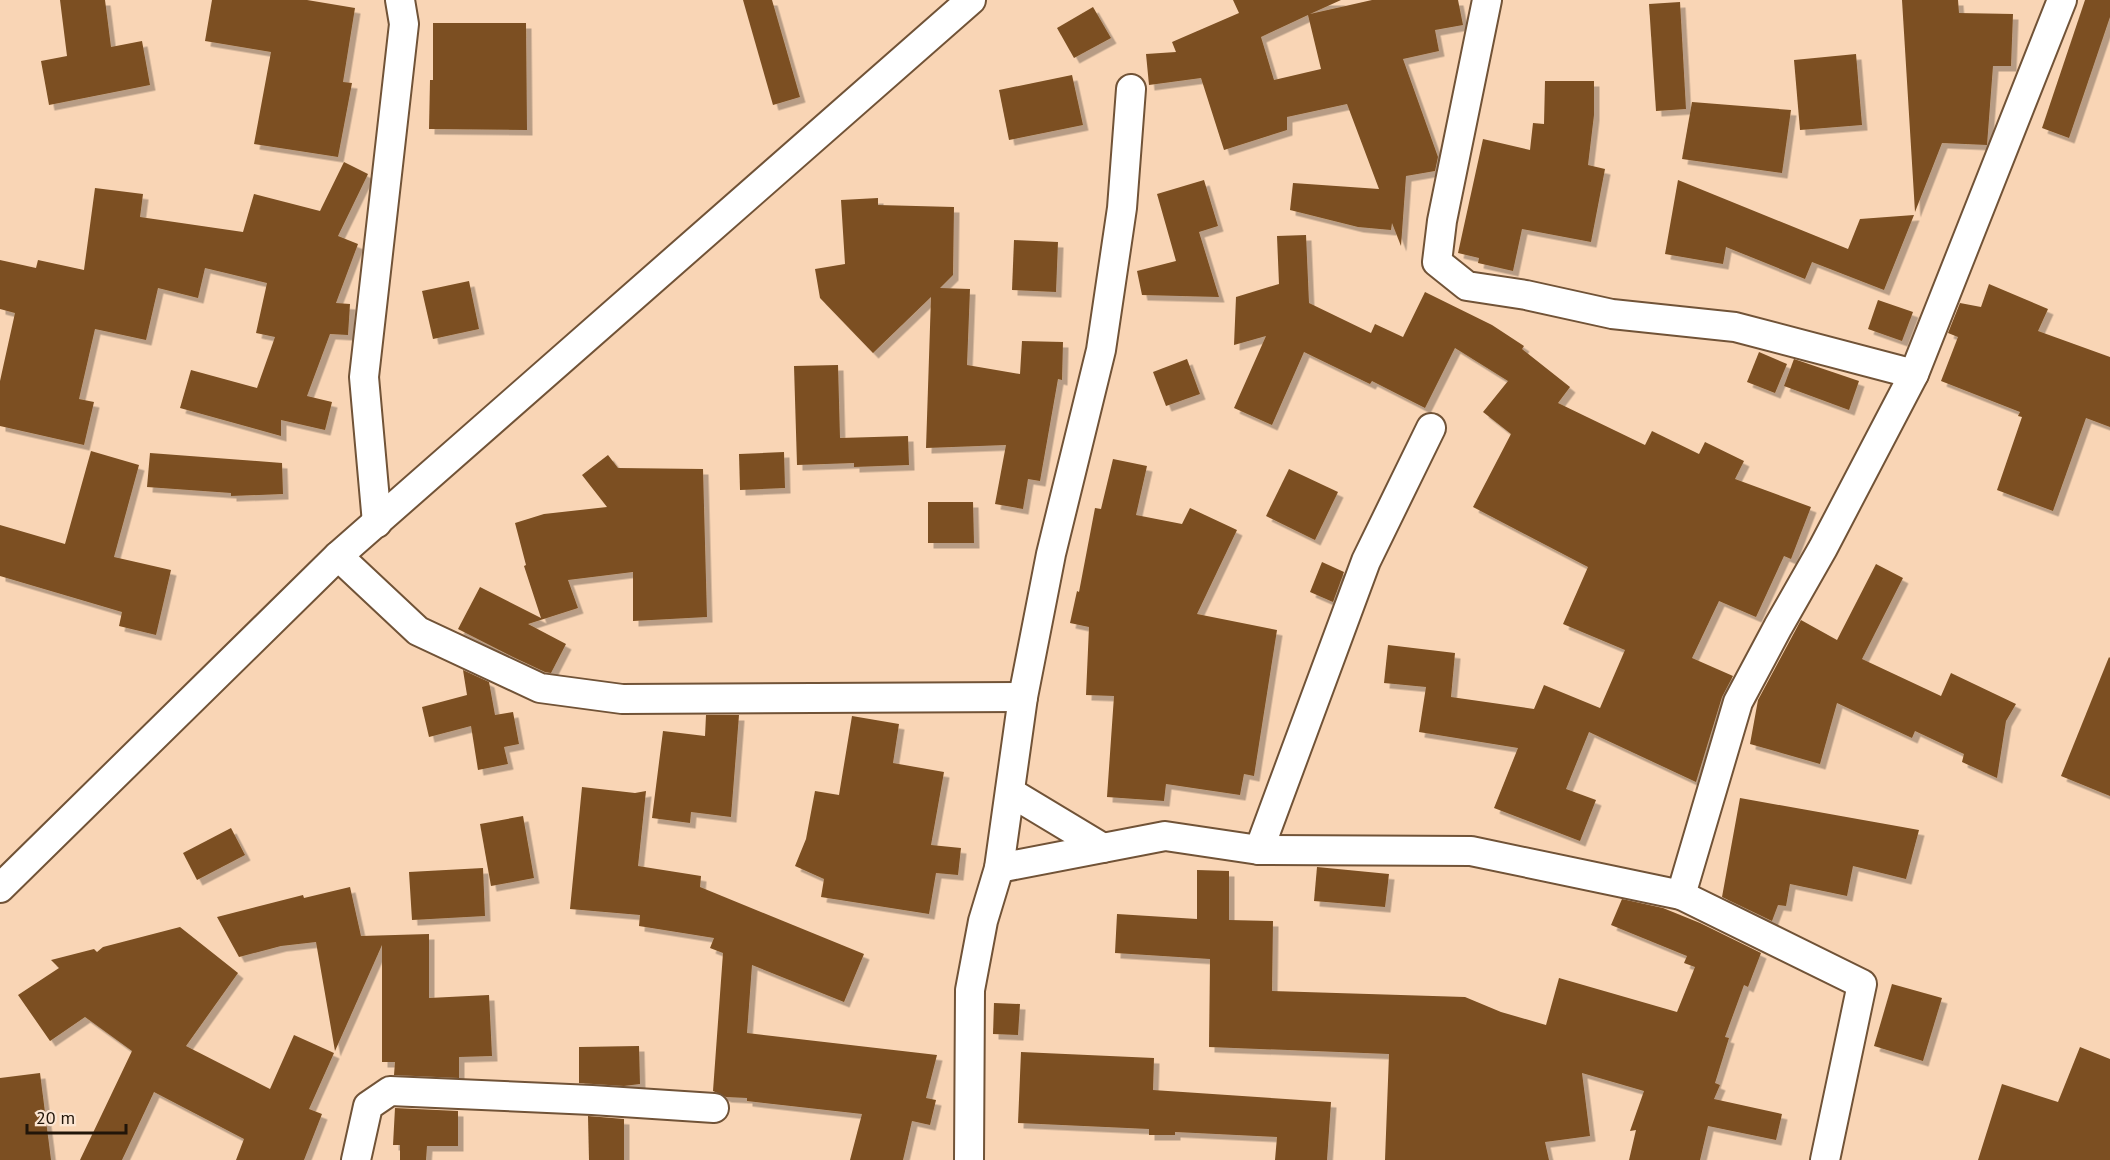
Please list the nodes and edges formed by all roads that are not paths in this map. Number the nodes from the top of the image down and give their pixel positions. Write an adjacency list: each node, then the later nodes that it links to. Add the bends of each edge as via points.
1 (400, 0): 8 (street, via 404,24 364,377)
2 (971, 0): 8 (street)
3 (1487, 0): 6 (street, via 1437,262 1467,286 1612,314 1735,327)
4 (2062, 0): 6 (street)
5 (1131, 89): 10 (street, via 1122,208 1101,350 1052,554)
6 (1914, 374): 16 (street, via 1738,702)
7 (1431, 428): 13 (street, via 1366,561)
8 (377, 523): 9 (street)
9 (338, 556): 10 (street, via 418,631 540,688 622,699); 15 (street)
10 (1023, 697): 11 (street)
11 (1010, 792): 12 (street); 14 (street)
12 (1103, 848): 13 (street, via 1165,836); 14 (street)
13 (1258, 850): 16 (street, via 1471,851)
14 (999, 868): 19 (street, via 983,921 970,990)
15 (0, 888)
16 (1681, 894): 20 (street, via 1862,984)
17 (714, 1108): 18 (street, via 390,1091 368,1106)
18 (356, 1160)
19 (969, 1160)
20 (1825, 1160)

